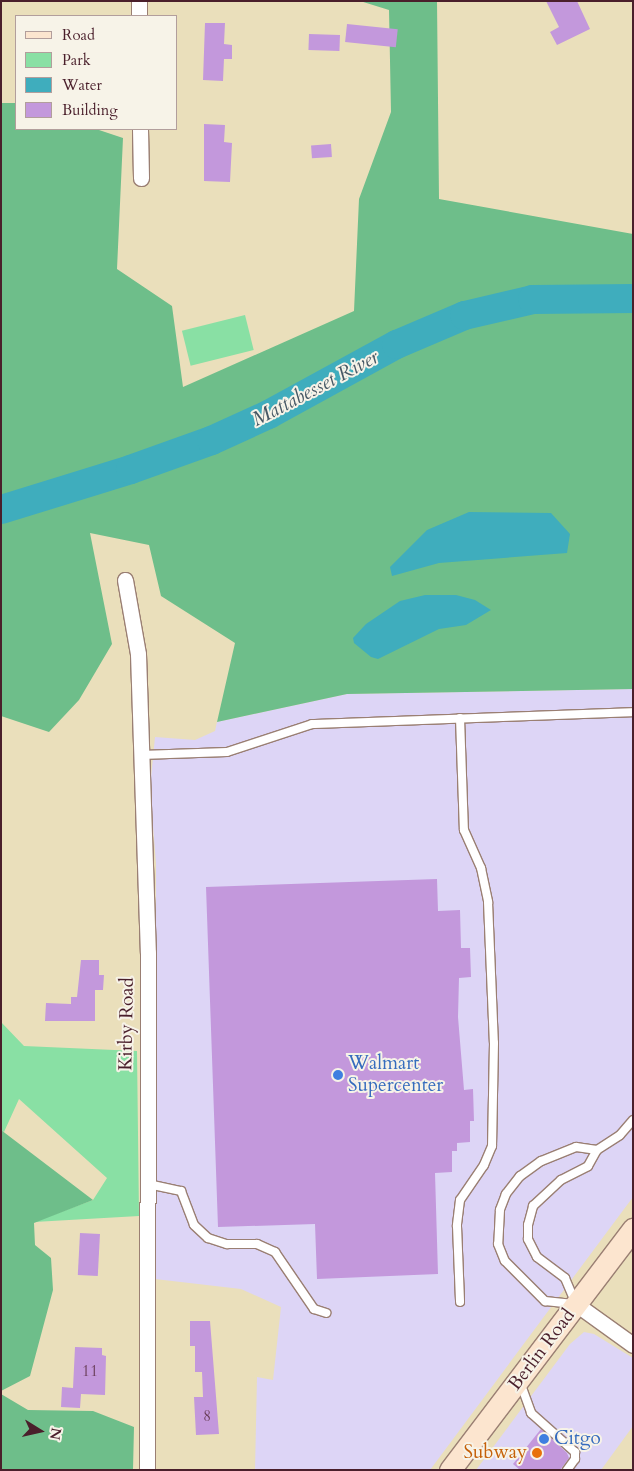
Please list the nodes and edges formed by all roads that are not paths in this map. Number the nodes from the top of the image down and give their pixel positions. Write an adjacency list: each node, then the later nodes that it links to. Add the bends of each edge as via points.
1 (139, 1): 2 (street)
2 (139, 15)
3 (140, 130): 4 (street)
4 (141, 178)
5 (125, 580): 8 (street, Kirby Road, via 138,654)
6 (633, 712): 7 (lane)
7 (460, 718): 8 (lane, via 312,724 227,752); 13 (lane, via 464,830 481,868 488,902 494,1043 492,1146 484,1165 460,1200 457,1226)
8 (141, 755): 11 (street, Kirby Road, via 148,954)
9 (633, 1120): 10 (lane, via 620,1135)
10 (597, 1150): 14 (lane, via 588,1166 547,1191 534,1206 528,1224 528,1239 537,1257 565,1278); 14 (lane, via 576,1147 541,1161 520,1176 506,1194 497,1228 498,1244 505,1261 518,1277 545,1301)
11 (148, 1184): 15 (lane, via 181,1190 194,1225 208,1238 227,1244 257,1244 275,1252 314,1309); 18 (street, Kirby Road)
12 (633, 1229): 14 (main road, Berlin Road)
13 (460, 1302)
14 (576, 1304): 16 (street); 17 (main road, Berlin Road)
15 (326, 1313)
16 (633, 1345)
17 (520, 1380): 19 (main road, Berlin Road); 20 (lane, via 531,1413 575,1452)
18 (147, 1470)
19 (450, 1470)
20 (567, 1470)

